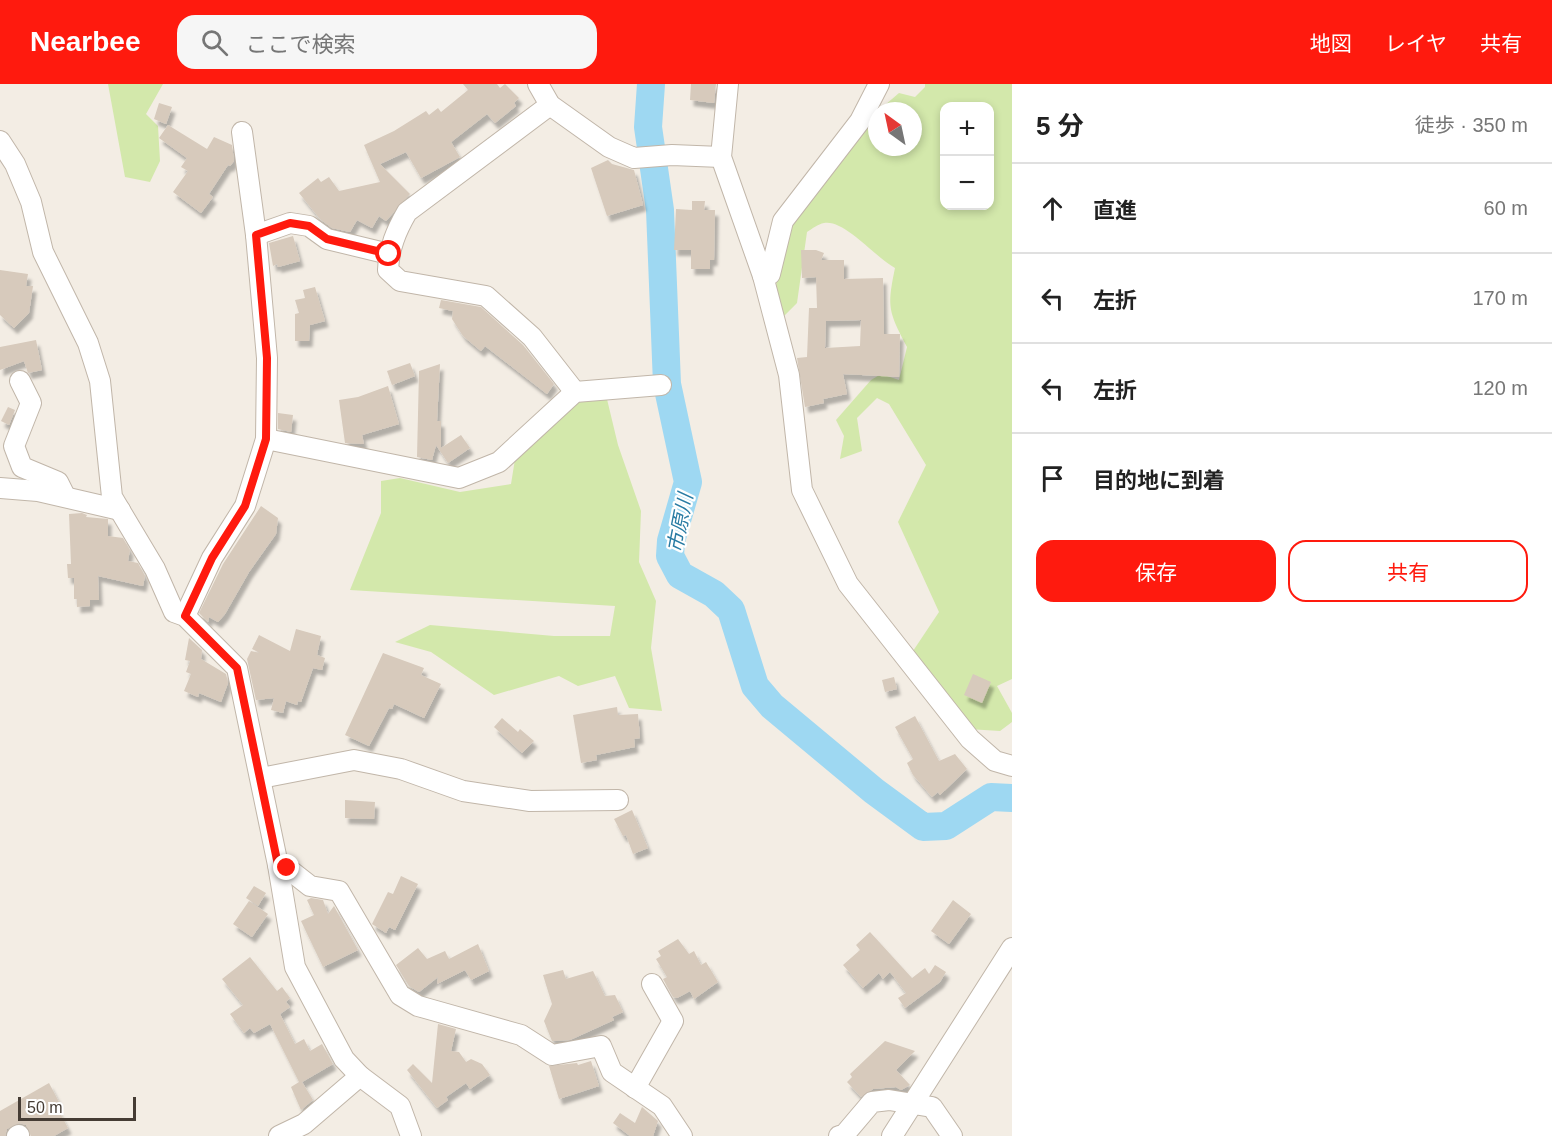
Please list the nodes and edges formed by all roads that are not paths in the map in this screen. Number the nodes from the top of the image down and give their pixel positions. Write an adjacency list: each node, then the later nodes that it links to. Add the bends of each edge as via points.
1 (538, 84): 4 (street)
2 (728, 84): 7 (street)
3 (879, 84): 10 (street, via 860,121 783,221 770,274)
4 (550, 105): 7 (street, via 609,147 634,158); 9 (street, via 407,212)
5 (242, 132): 8 (street)
6 (0, 141): 17 (street, via 31,202 43,252 88,343 100,381 112,497)
7 (721, 157): 10 (street)
8 (256, 235): 9 (street, via 290,223 309,226 327,239); 14 (street, via 267,358)
9 (389, 254): 13 (street, via 388,270 400,281 486,296 532,338)
10 (763, 276): 19 (street, via 789,375 802,490 829,550 848,584 970,739 995,761)
11 (20, 381): 16 (street, via 32,403 15,446 22,467 58,482)
12 (661, 385): 13 (street)
13 (575, 392): 14 (street, via 499,462 459,478)
14 (266, 439): 18 (street, via 245,506 212,558)
15 (0, 488): 16 (street)
16 (65, 496): 17 (street)
17 (120, 510): 18 (street, via 155,569 174,612)
18 (185, 616): 20 (street, via 237,668)
19 (1012, 766)
20 (261, 778): 21 (street, via 354,760 400,769 463,791 530,801); 22 (street)
21 (618, 800)
22 (278, 865): 25 (street, via 296,967 344,1059); 26 (street, via 310,886 339,891 400,995 418,1006 521,1035 552,1055 601,1046 612,1072)
23 (1012, 948): 27 (street)
24 (652, 984): 26 (street, via 673,1021)
25 (360, 1076): 28 (street, via 304,1124); 29 (street, via 400,1106)
26 (635, 1088): 30 (street, via 662,1106)
27 (914, 1103): 31 (street, via 872,1102 844,1135); 32 (street); 33 (street, via 932,1107)
28 (279, 1136)
29 (411, 1136)
30 (682, 1136)
31 (838, 1136)
32 (892, 1136)
33 (952, 1136)

